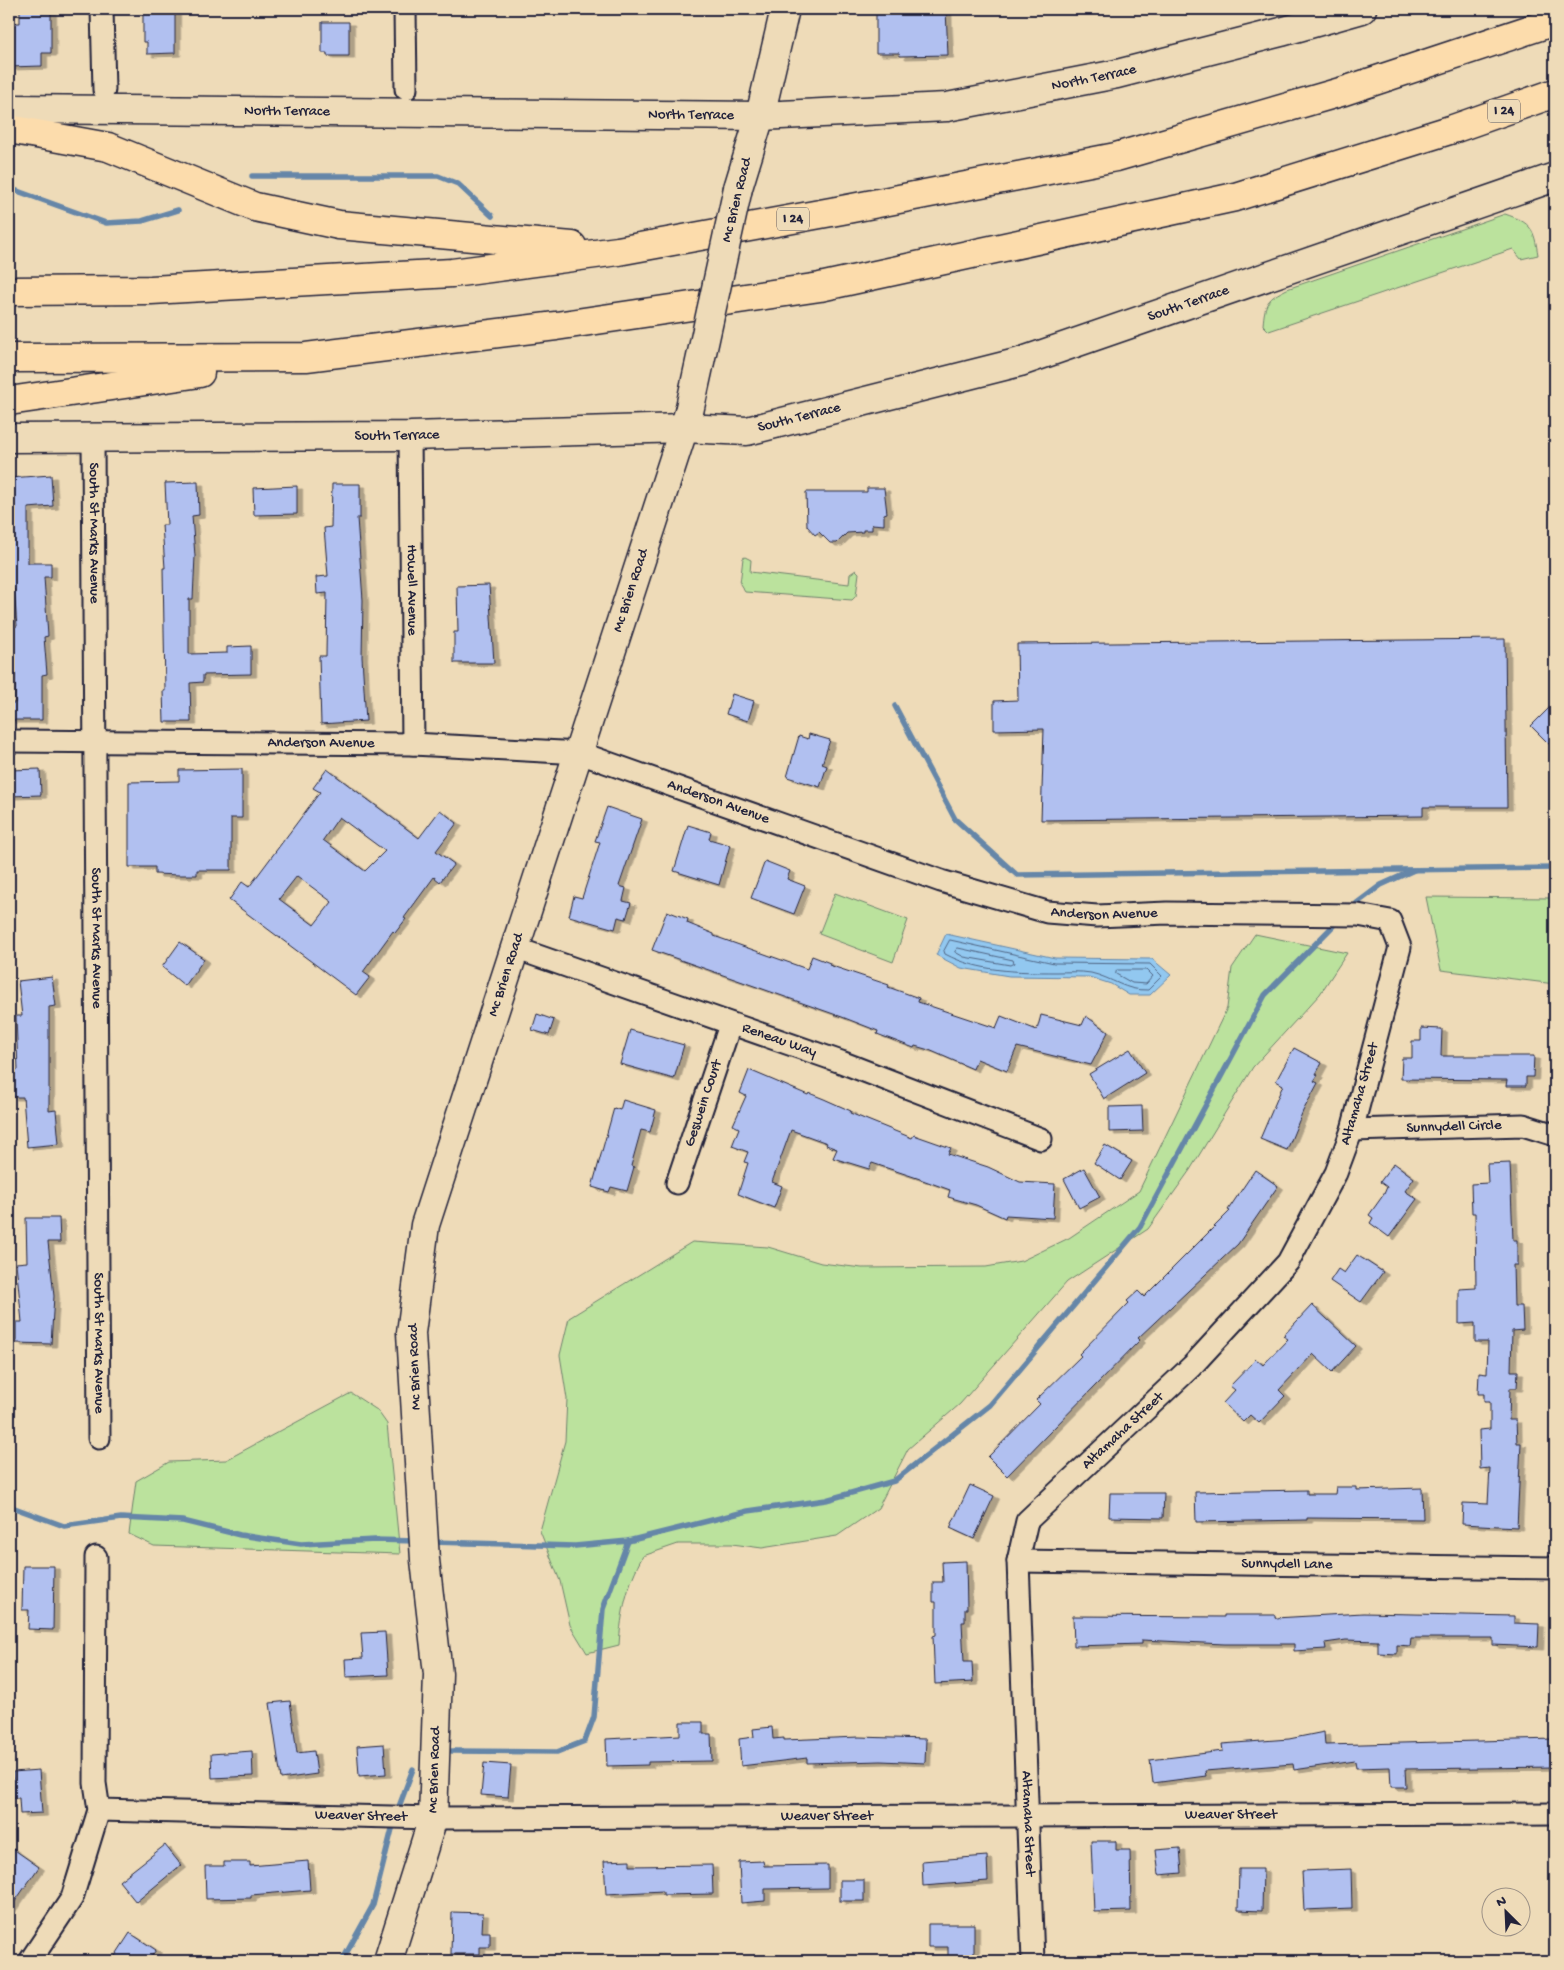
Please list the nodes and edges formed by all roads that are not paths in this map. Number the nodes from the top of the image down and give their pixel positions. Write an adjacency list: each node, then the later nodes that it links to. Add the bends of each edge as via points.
1 (102, 9): 7 (street)
2 (406, 9): 6 (street)
3 (785, 9): 10 (street, Mc Brien Road)
4 (1362, 9): 10 (street, North Terrace, via 1117,74 947,107)
5 (1555, 21): 13 (highway, I 24, via 1344,91 1116,156)
6 (406, 88)
7 (104, 90)
8 (1555, 93): 15 (highway, I 24, via 1453,129 1235,197 1005,248 820,287 556,326)
9 (9, 109): 10 (street, North Terrace)
10 (760, 116): 18 (street, Mc Brien Road, bridge, via 738,188)
11 (9, 128): 13 (highway, via 108,147 255,207 330,223)
12 (1555, 177): 18 (street, South Terrace, via 1020,362 746,431)
13 (618, 251): 14 (highway, I 24, via 452,273 151,290)
14 (9, 291)
15 (306, 357): 16 (highway, I 24); 17 (highway)
16 (9, 358)
17 (9, 401)
18 (686, 420): 19 (street, South Terrace); 25 (street, Mc Brien Road)
19 (410, 436): 21 (street, South Terrace); 24 (street, Howell Avenue)
20 (9, 438): 21 (street, South Terrace)
21 (93, 439): 23 (street, South St Marks Avenue)
22 (9, 741): 23 (street, Anderson Avenue)
23 (93, 741): 24 (street, Anderson Avenue); 33 (street, South St Marks Avenue)
24 (414, 744): 25 (street, Anderson Avenue)
25 (580, 753): 26 (street, Anderson Avenue, via 941,881 1047,912 1097,916 1168,913 1358,915 1390,921); 27 (street, Mc Brien Road)
26 (1400, 947): 29 (street, Altamaha Street)
27 (514, 948): 28 (street, Reneau Way); 39 (street, Mc Brien Road, via 425,1225 411,1333 425,1560 438,1674)
28 (730, 1025): 31 (street, Reneau Way, via 841,1062); 32 (street, Geswein Court)
29 (1352, 1130): 30 (street, Sunnydell Circle, via 1523,1125); 35 (street, Altamaha Street, via 1336,1173 1288,1262 1192,1366 1027,1522)
30 (1555, 1135)
31 (1041, 1139)
32 (677, 1183)
33 (98, 1438)
34 (96, 1557): 37 (street, via 94,1783)
35 (1018, 1561): 36 (street, Sunnydell Lane); 40 (street, Altamaha Street)
36 (1555, 1568)
37 (99, 1810): 39 (street, Weaver Street); 41 (street, via 72,1898)
38 (1555, 1814): 40 (street, Weaver Street)
39 (433, 1818): 40 (street, Weaver Street); 42 (street, Mc Brien Road)
40 (1026, 1818): 43 (street, Altamaha Street)
41 (30, 1961)
42 (388, 1961)
43 (1033, 1961)

